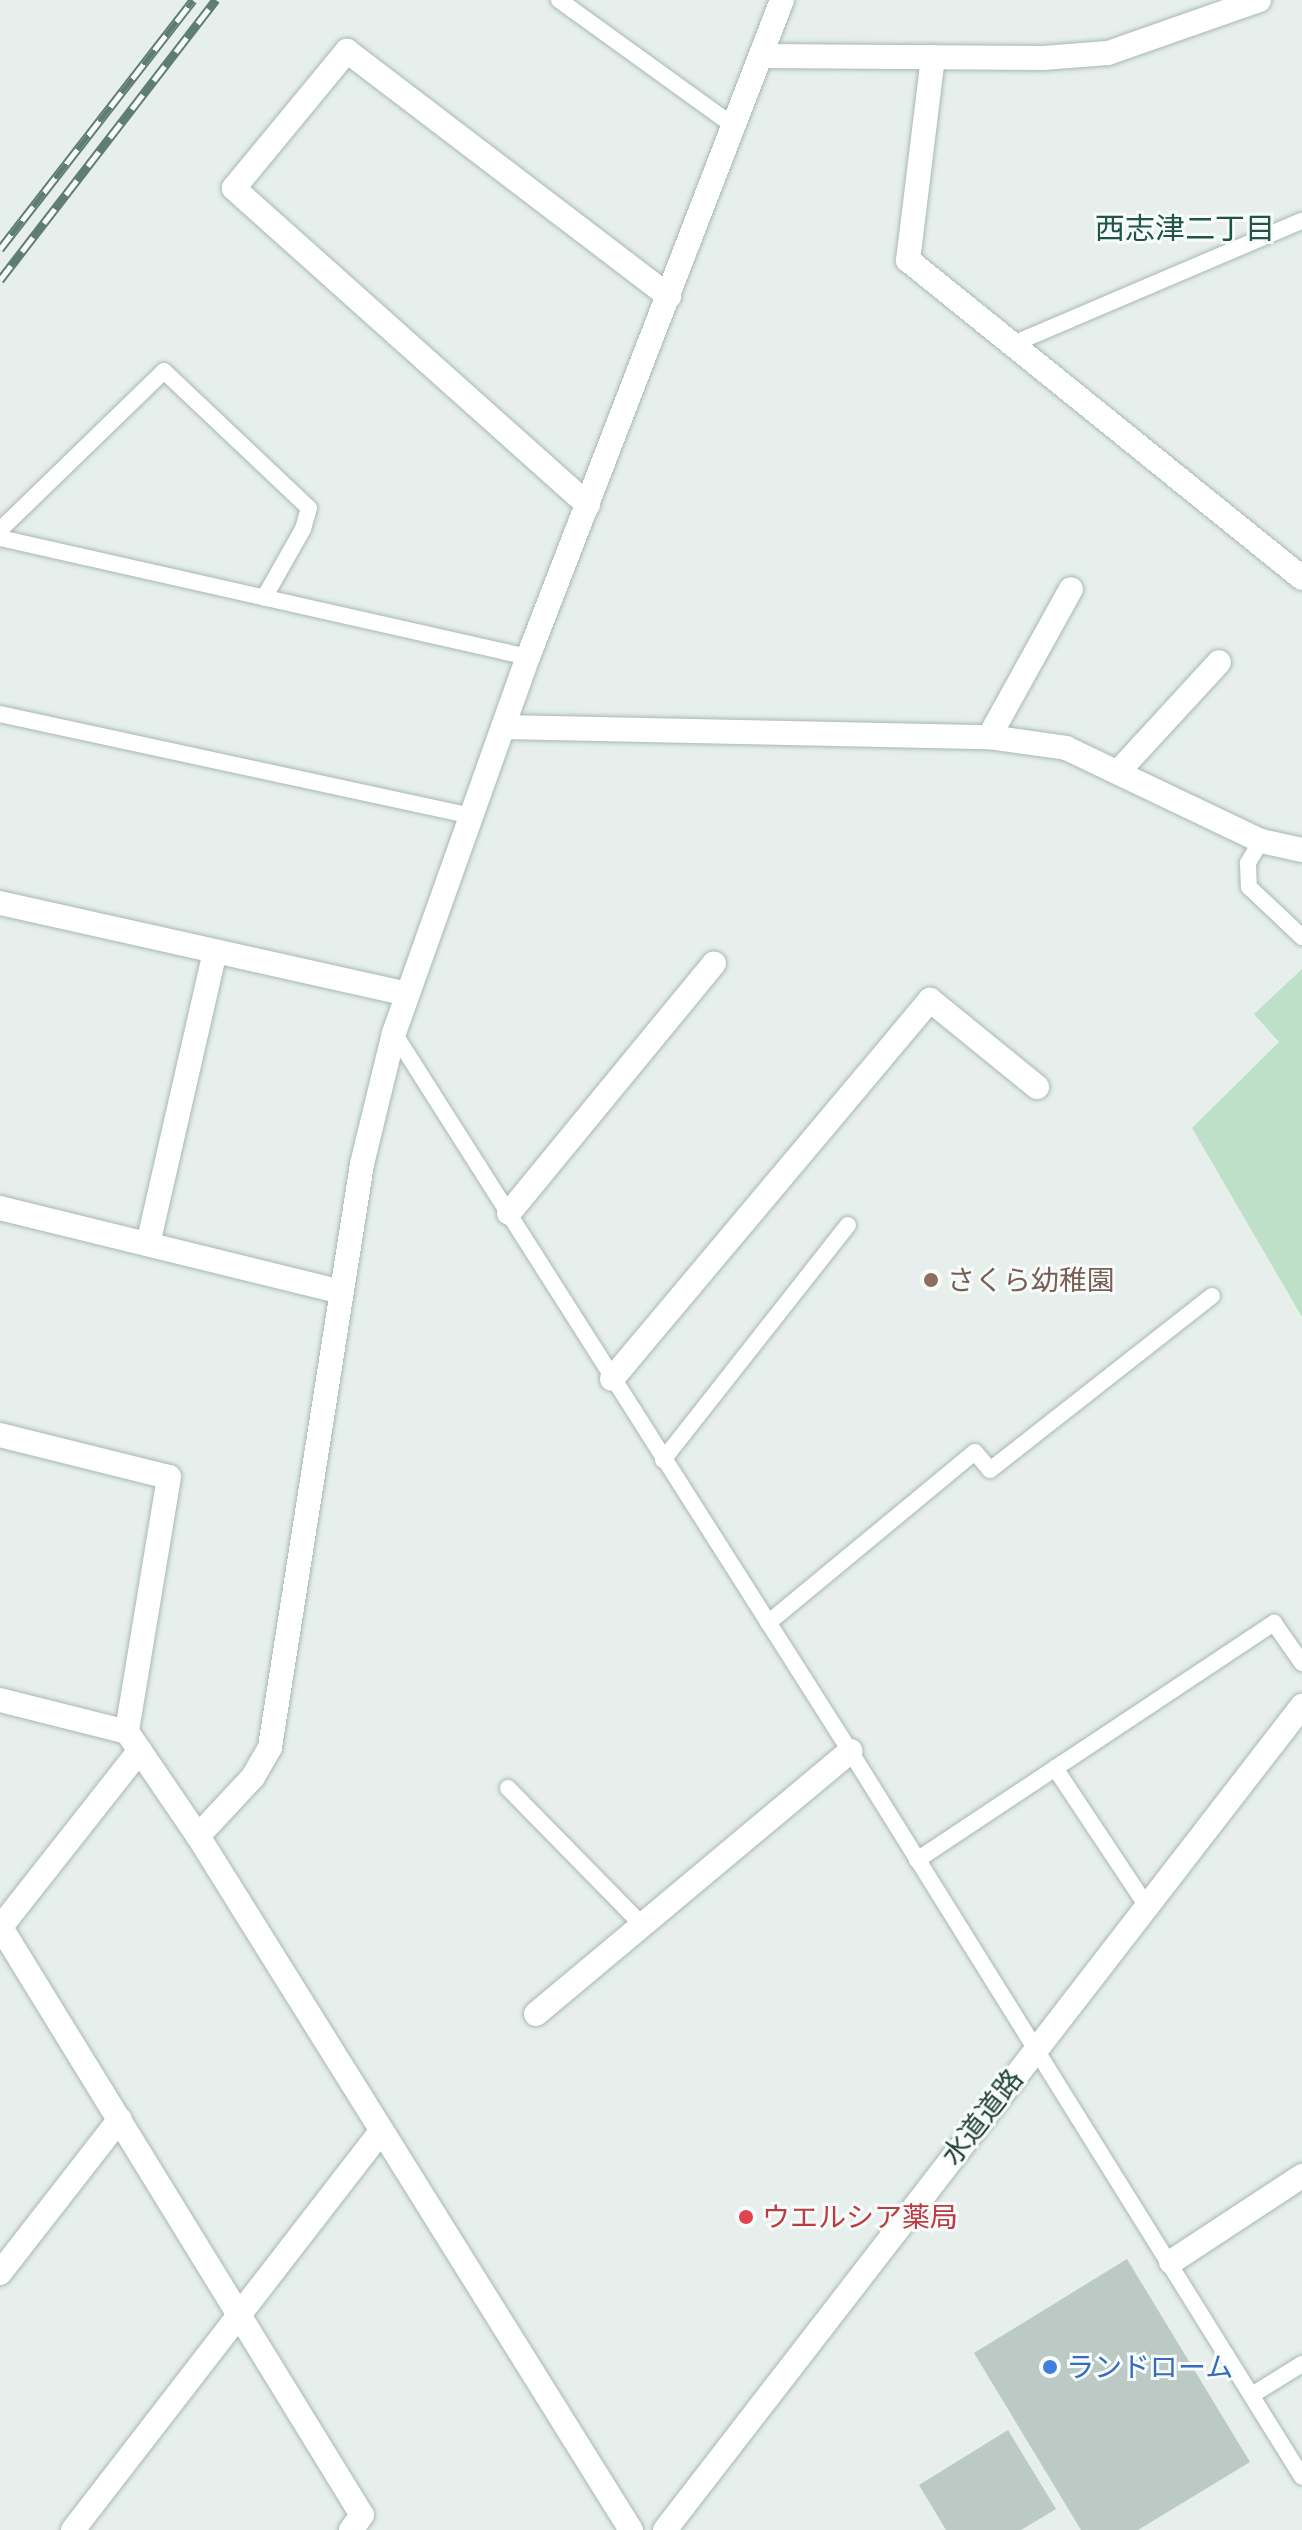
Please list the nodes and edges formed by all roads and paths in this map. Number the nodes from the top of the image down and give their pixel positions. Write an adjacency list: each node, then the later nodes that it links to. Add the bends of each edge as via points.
1 (559, 0): 7 (lane)
2 (782, 0): 5 (street)
3 (1259, 0): 4 (street)
4 (1222, 7): 6 (street, via 1108,53)
5 (762, 56): 6 (street); 7 (street)
6 (933, 57): 10 (street, via 908,260)
7 (734, 126): 9 (street)
8 (1302, 221): 10 (lane)
9 (669, 296): 11 (street); 11 (street, via 347,51 234,188)
10 (1013, 344): 14 (street)
11 (588, 505): 17 (street)
12 (0, 530): 16 (lane, via 164,371 309,508 303,529)
13 (0, 538): 16 (lane)
14 (1302, 578)
15 (1071, 589): 21 (street)
16 (264, 598): 17 (lane)
17 (528, 657): 20 (street)
18 (1219, 662): 22 (street)
19 (0, 714): 23 (lane)
20 (503, 727): 21 (street); 23 (street)
21 (989, 737): 22 (street, via 1041,740)
22 (1118, 772): 24 (street)
23 (472, 816): 30 (street)
24 (1261, 841): 25 (street); 27 (lane, via 1248,863 1249,887)
25 (1302, 850)
26 (0, 903): 28 (street)
27 (1302, 937)
28 (215, 952): 30 (street); 36 (street)
29 (714, 963): 34 (street)
30 (407, 994): 31 (street)
31 (394, 1033): 34 (lane); 37 (street, via 362,1164)
32 (1037, 1087): 39 (street, via 930,1000)
33 (0, 1208): 36 (street)
34 (509, 1213): 39 (lane)
35 (848, 1225): 41 (lane)
36 (148, 1244): 37 (street)
37 (341, 1292): 50 (street, via 270,1747 253,1777)
38 (1212, 1296): 42 (lane, via 990,1470 975,1452)
39 (612, 1379): 41 (lane)
40 (0, 1435): 46 (street, via 169,1477)
41 (663, 1460): 42 (lane)
42 (768, 1623): 47 (lane)
43 (1302, 1663): 48 (lane, via 1274,1623)
44 (0, 1700): 46 (street)
45 (1302, 1706): 52 (street, 水道道路)
46 (133, 1741): 50 (street); 54 (street)
47 (850, 1751): 51 (lane); 53 (street)
48 (1055, 1768): 51 (lane); 52 (lane)
49 (508, 1788): 53 (lane)
50 (198, 1836): 58 (street)
51 (917, 1860): 56 (lane)
52 (1146, 1905): 56 (street, 水道道路)
53 (642, 1925): 55 (street)
54 (0, 1927): 57 (street)
55 (536, 2014)
56 (1034, 2050): 60 (lane); 69 (street, 水道道路)
57 (120, 2119): 61 (street); 62 (street)
58 (379, 2134): 62 (street); 68 (street)
59 (1302, 2176): 60 (street)
60 (1171, 2262): 64 (lane)
61 (0, 2273)
62 (241, 2313): 66 (street); 67 (street, via 362,2515)
63 (1302, 2364): 64 (lane)
64 (1252, 2395): 65 (lane)
65 (1302, 2477)
66 (73, 2530)
67 (351, 2530)
68 (631, 2530)
69 (665, 2530)

